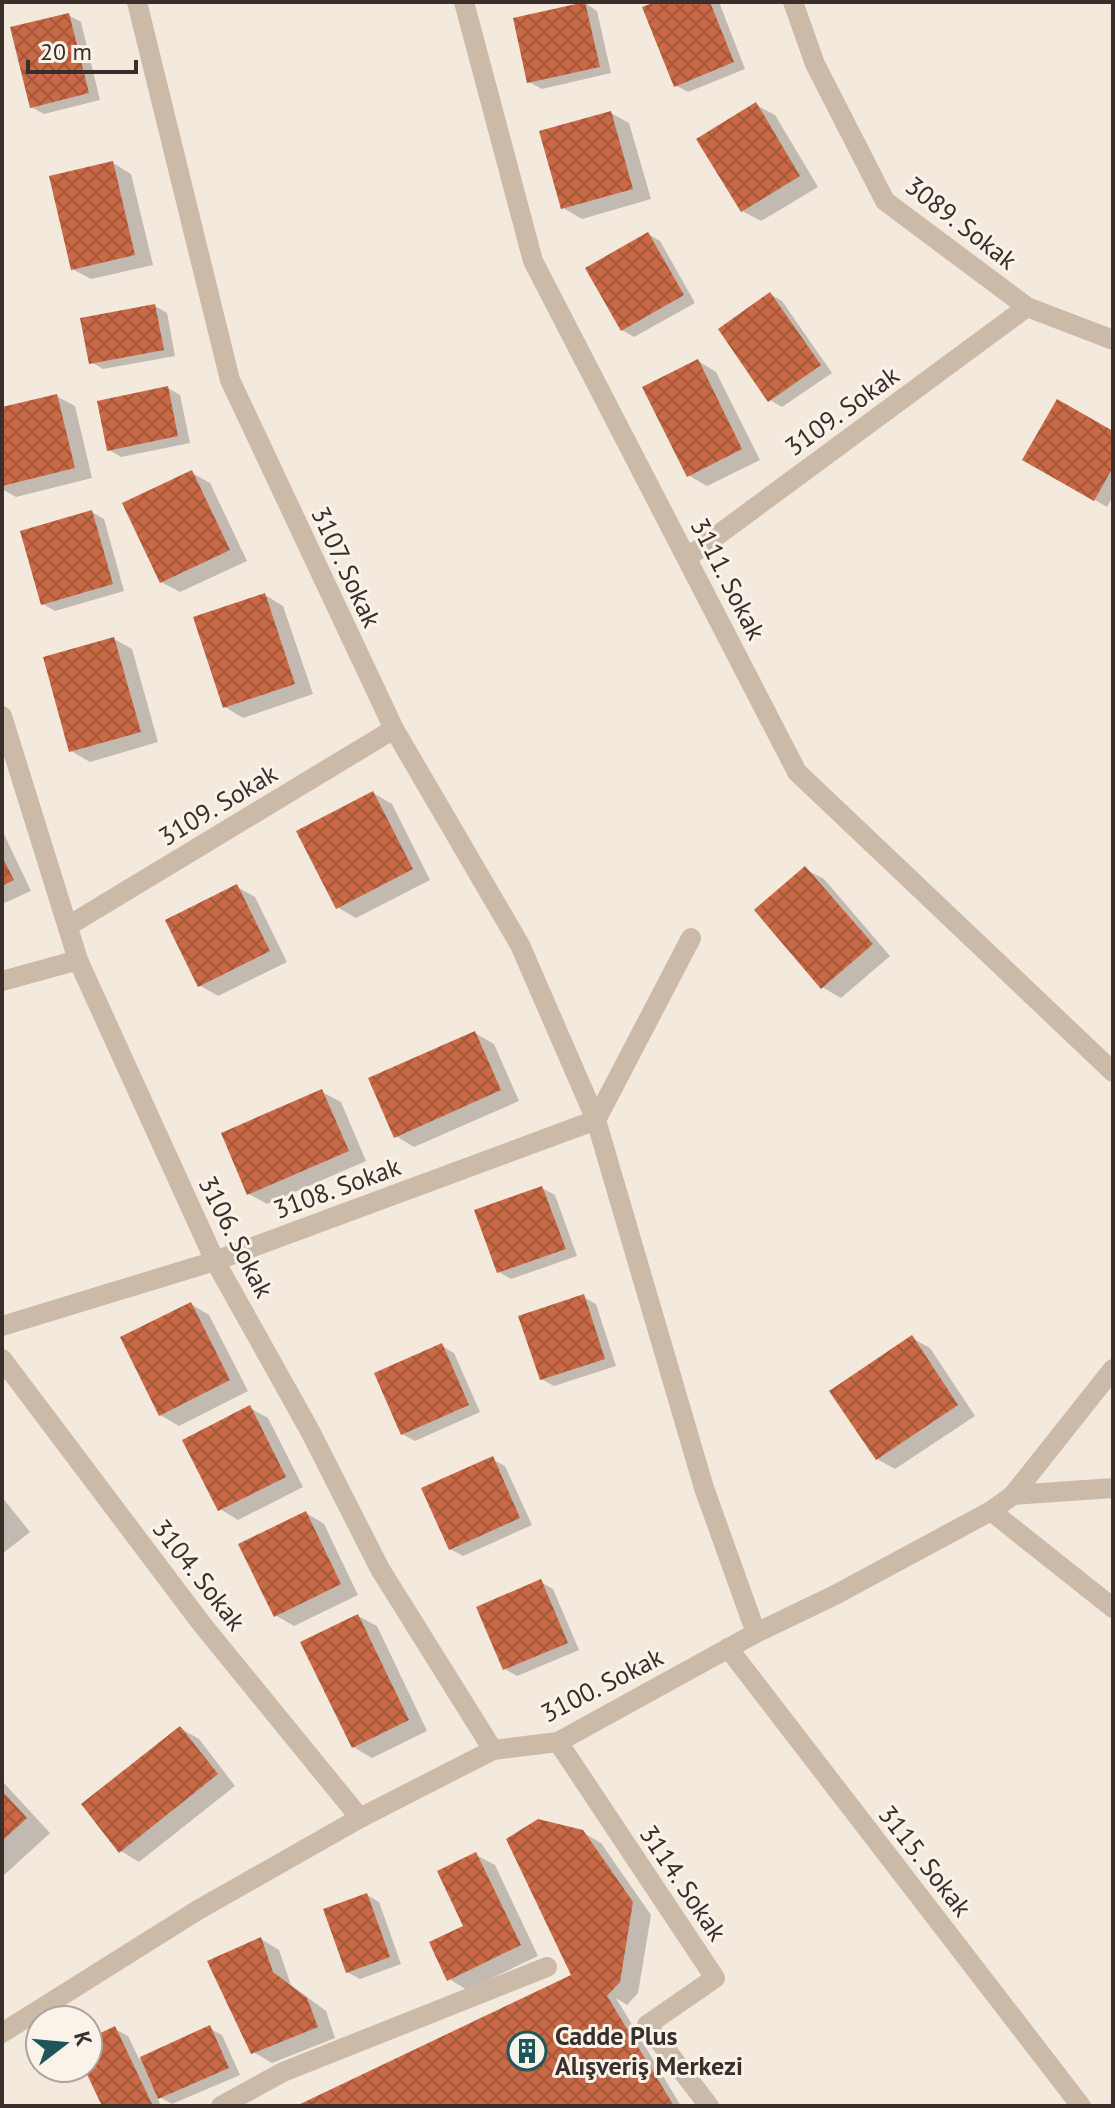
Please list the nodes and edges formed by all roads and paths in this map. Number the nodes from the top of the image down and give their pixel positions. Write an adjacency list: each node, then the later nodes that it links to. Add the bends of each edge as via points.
1 (137, 2): 8 (street, 3107. Sokak, via 230,380)
2 (464, 2): 6 (street, 3111. Sokak, via 533,261)
3 (793, 2): 4 (street, 3089. Sokak, via 815,64 885,201)
4 (1027, 307): 5 (street, 3089. Sokak); 6 (street, 3109. Sokak)
5 (1113, 340)
6 (688, 557): 13 (street, 3111. Sokak, via 797,772)
7 (2, 716): 9 (street, 3106. Sokak)
8 (394, 729): 9 (street, 3109. Sokak); 14 (street, 3107. Sokak, via 520,945)
9 (68, 926): 11 (street, 3106. Sokak)
10 (691, 938): 14 (street)
11 (78, 960): 12 (street); 15 (street, 3106. Sokak)
12 (2, 981)
13 (1113, 1072)
14 (596, 1120): 15 (street, 3108. Sokak); 23 (street, 3107. Sokak, via 704,1488)
15 (215, 1261): 16 (street, 3108. Sokak); 26 (street, 3106. Sokak, via 380,1569)
16 (2, 1326)
17 (2, 1359): 27 (street, 3104. Sokak, via 201,1623)
18 (1113, 1369): 20 (street)
19 (1113, 1488): 20 (street)
20 (1013, 1495): 21 (street, 3100. Sokak)
21 (991, 1511): 22 (street); 23 (street, 3100. Sokak)
22 (1113, 1608)
23 (756, 1633): 24 (street, 3100. Sokak)
24 (728, 1648): 25 (street, 3100. Sokak); 32 (street, 3115. Sokak)
25 (558, 1742): 26 (street, 3100. Sokak); 31 (street, 3114. Sokak, via 715,1978 647,2025)
26 (493, 1750): 27 (street, 3100. Sokak)
27 (360, 1818): 29 (street, 3100. Sokak, via 198,1910)
28 (547, 1967): 30 (street, via 283,2072)
29 (2, 2033)
30 (221, 2106)
31 (709, 2106)
32 (1081, 2106)

